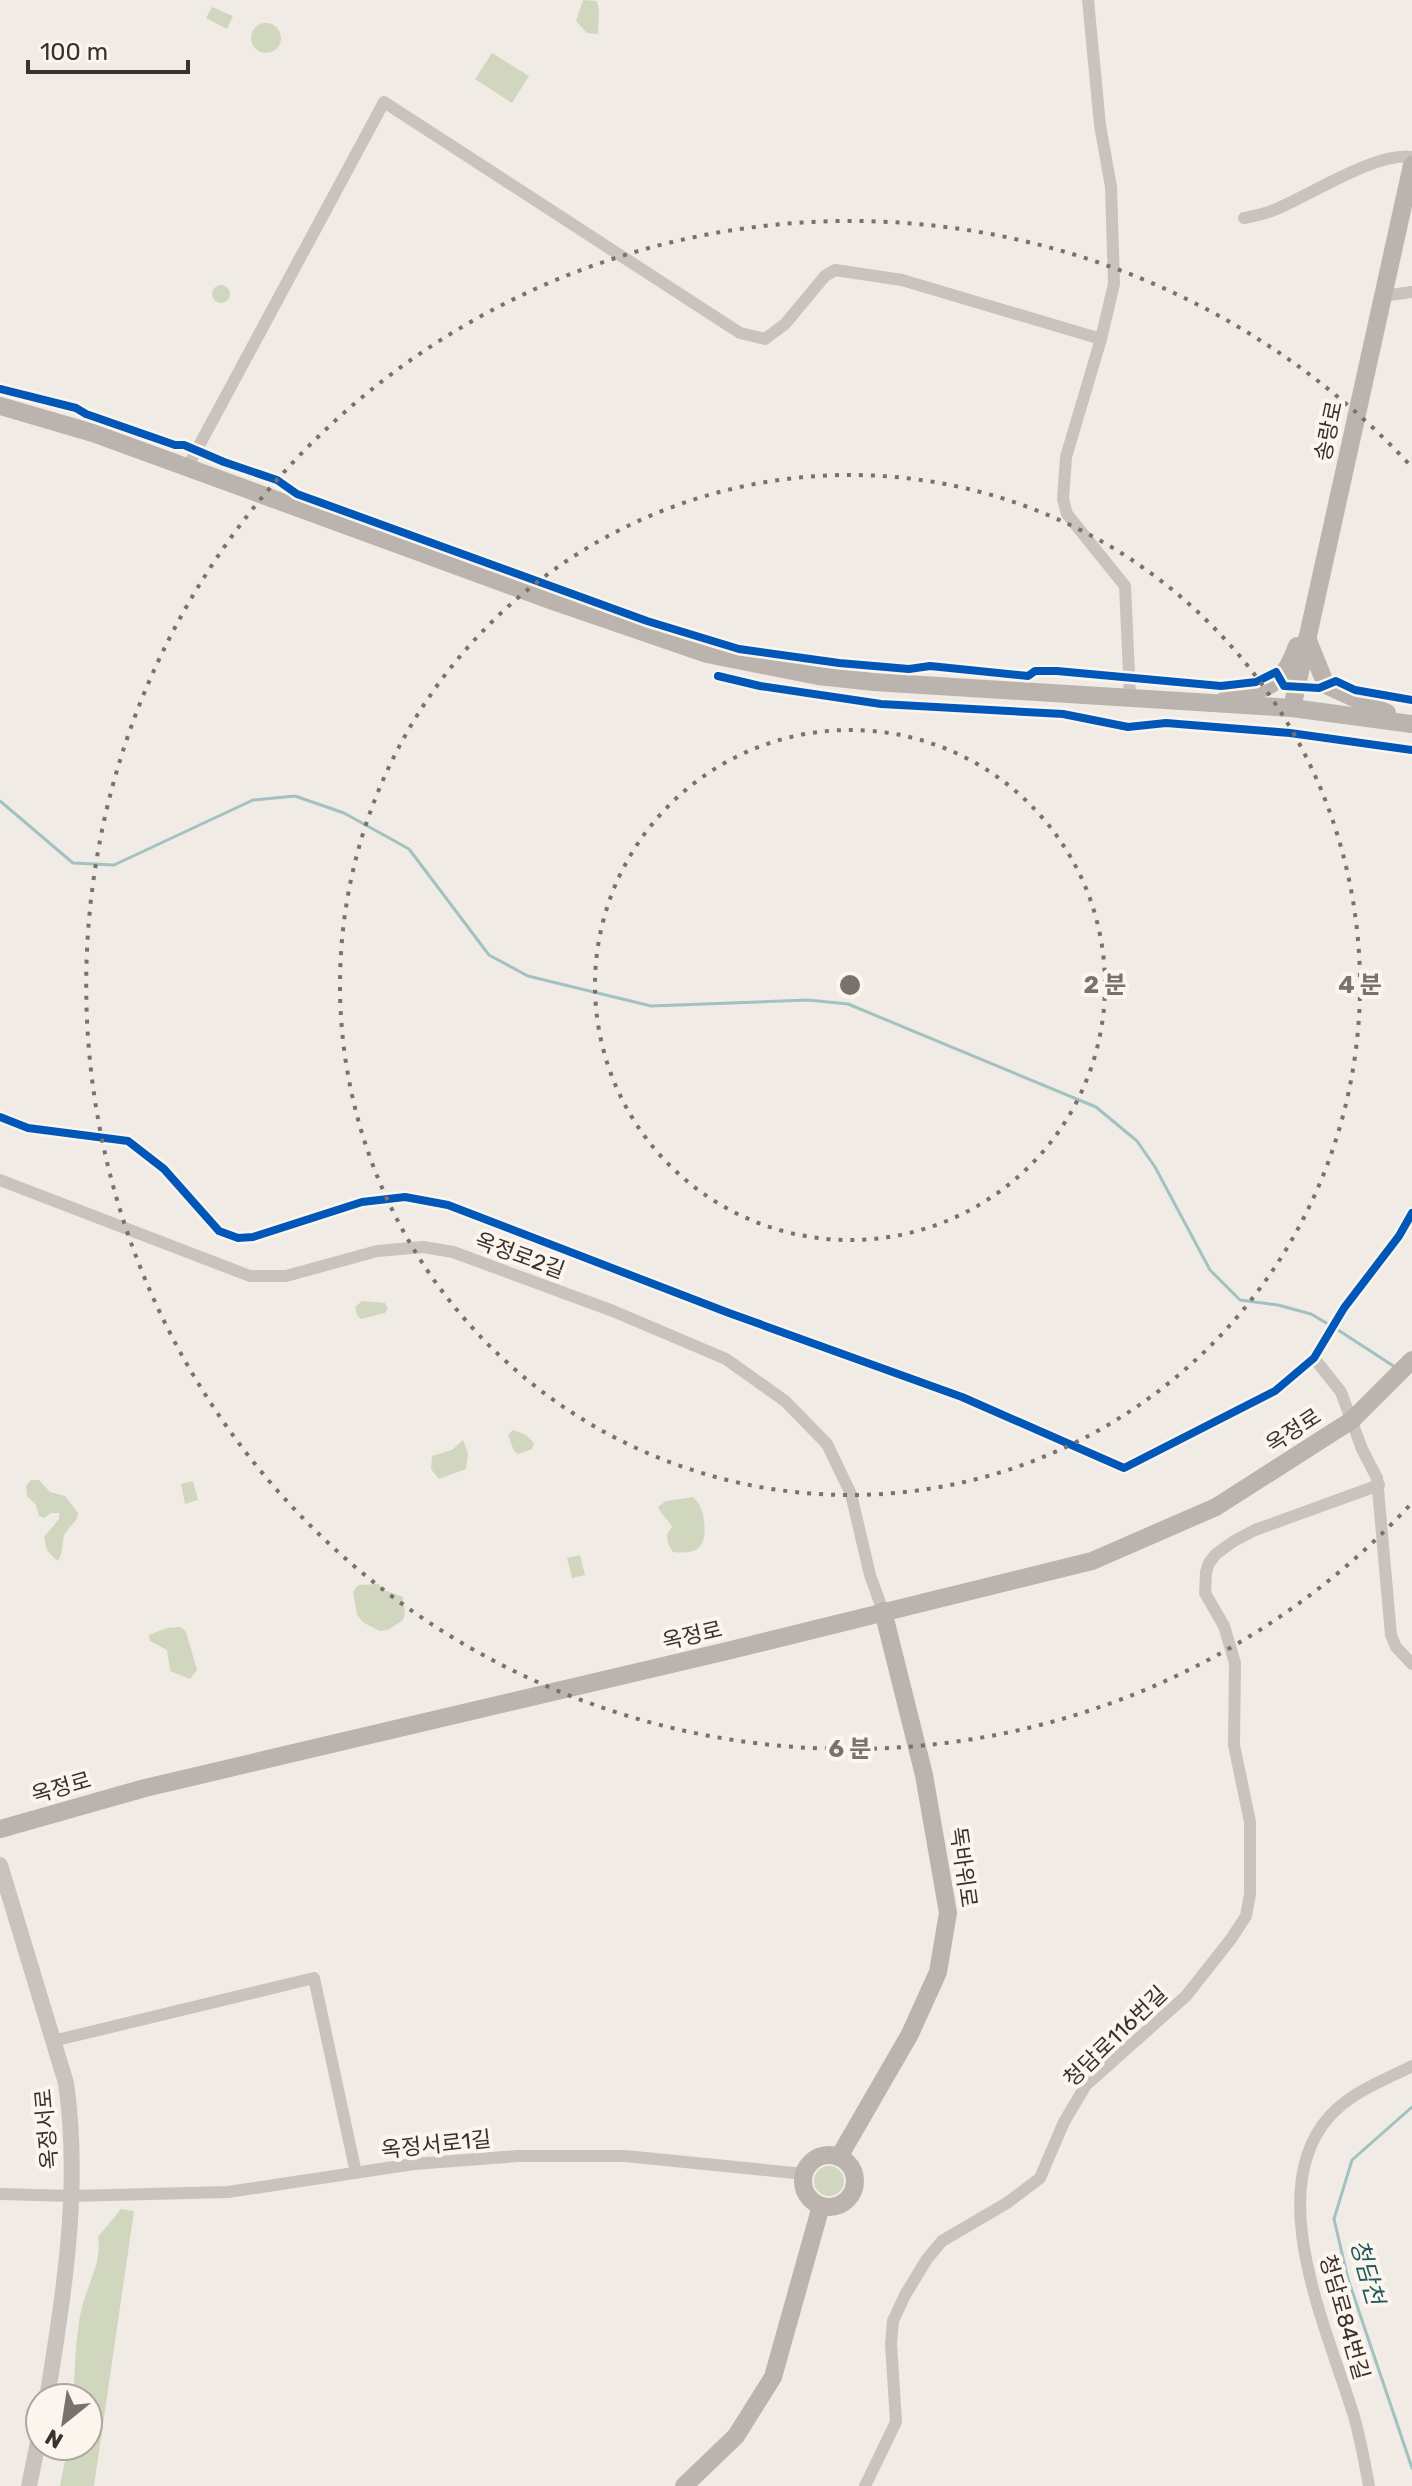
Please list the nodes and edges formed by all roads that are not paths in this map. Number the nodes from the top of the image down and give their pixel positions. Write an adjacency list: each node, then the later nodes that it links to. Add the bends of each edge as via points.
1 (1088, 0): 7 (street, via 1111,187 1114,284)
2 (1412, 157): 4 (street, via 1400,155 1366,167 1272,211)
3 (1412, 165): 6 (main road, 송랑로)
4 (1244, 218)
5 (1412, 292): 6 (street)
6 (1382, 296): 10 (main road, 송랑로)
7 (1101, 339): 9 (street, via 902,280 835,270 776,332 765,339 740,333 384,102); 12 (street, via 1066,457 1063,499 1067,514 1125,586)
8 (0, 406): 9 (main road)
9 (187, 468): 12 (main road, via 707,654 874,682)
10 (1317, 591): 11 (main road, 송랑로); 13 (main road, via 1291,664 1280,680 1268,688)
11 (1307, 638): 14 (main road, 송랑로); 15 (main road, via 1326,685)
12 (1130, 696): 13 (main road)
13 (1203, 701): 14 (main road)
14 (1292, 708): 15 (main road)
15 (1412, 723)
16 (0, 1117): 19 (street, via 28,1128 128,1141 164,1169 219,1231 238,1238 362,1202 405,1197 448,1205 962,1397 1124,1468 1275,1391)
17 (0, 1180): 23 (street, 옥정로2길, via 250,1276 286,1276 377,1251 423,1247 453,1252 726,1359 785,1401 827,1444 851,1494)
18 (1410, 1218): 19 (street)
19 (1316, 1353): 21 (street)
20 (1412, 1360): 21 (main road, 옥정로)
21 (1357, 1414): 22 (street, via 1362,1449); 23 (main road, 옥정로, via 1216,1507 1092,1561)
22 (1379, 1485): 24 (street, via 1391,1635); 40 (street, 청담로116번길, via 1255,1530 1216,1554 1206,1572 1205,1593 1234,1653 1234,1745 1250,1822 1246,1916 1186,1996 1086,2085 1040,2178 942,2241 927,2259 893,2321 896,2422)
23 (883, 1611): 25 (main road, 옥정로, via 145,1788); 30 (main road, 독바위로, via 924,1775 948,1913 938,1972 910,2034)
24 (1412, 1664)
25 (0, 1829)
26 (0, 1865): 27 (street, 옥정서로)
27 (7, 1915): 28 (street, 옥정서로)
28 (53, 2041): 31 (street, via 314,1978); 34 (street, 옥정서로, via 70,2110)
29 (1412, 2066): 41 (street, 청담로84번길, via 1363,2090 1329,2117 1312,2143 1303,2181 1301,2229 1309,2277 1355,2422)
30 (839, 2157): 32 (main road, via 822,2156); 35 (main road, via 855,2177 852,2194 839,2205)
31 (356, 2173): 32 (street, 옥정서로1길, via 518,2156 625,2156); 34 (street, 옥정서로1길, via 228,2192)
32 (805, 2174): 35 (main road, via 805,2190)
33 (0, 2194): 34 (street, 옥정서로1길)
34 (71, 2196): 36 (street, 옥정서로)
35 (821, 2206): 39 (main road, via 773,2377 736,2436)
36 (49, 2382)
37 (34, 2462): 38 (street)
38 (29, 2486)
39 (684, 2486)
40 (865, 2486)
41 (1369, 2486)

